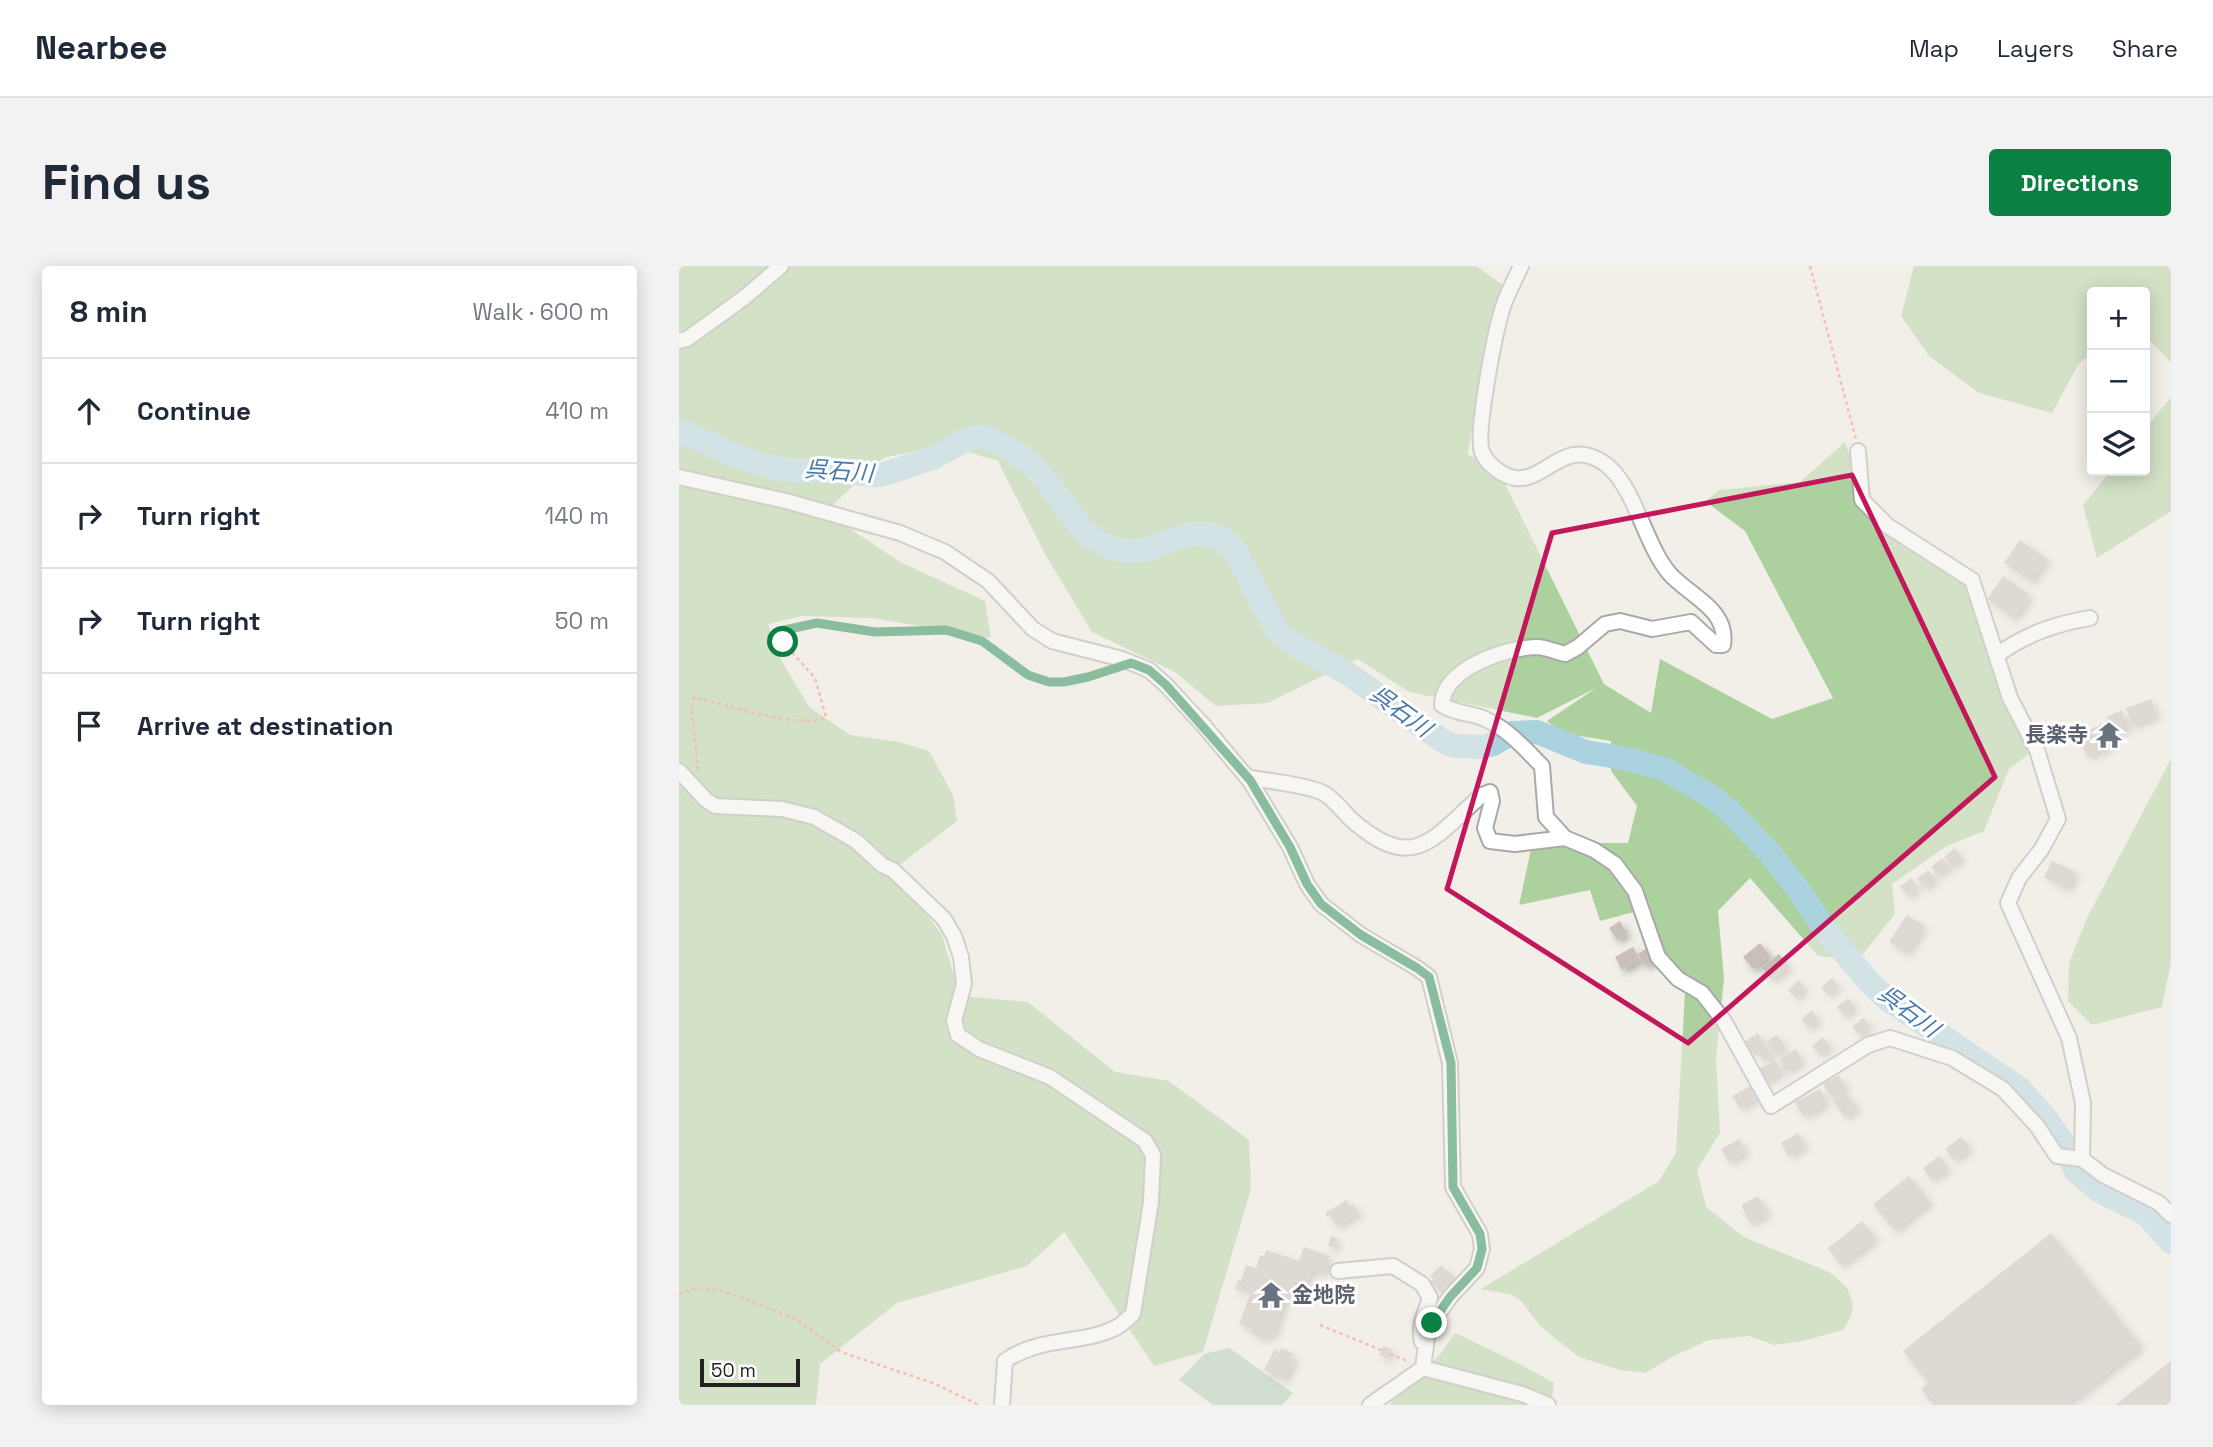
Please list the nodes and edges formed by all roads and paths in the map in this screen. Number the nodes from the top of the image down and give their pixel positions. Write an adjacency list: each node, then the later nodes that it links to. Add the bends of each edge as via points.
1 (781, 266): 4 (street)
2 (1521, 266): 13 (street, via 1502,310 1482,409 1481,452 1499,472 1515,478 1567,455 1601,461 1632,500 1669,573 1704,600 1725,633 1724,645 1716,645 1691,622 1652,629 1620,621 1605,624 1565,654 1539,647 1502,653 1456,677 1442,705 1454,713 1485,719 1515,739 1542,766 1546,817)
3 (1810, 266): 5 (path)
4 (679, 341)
5 (1859, 451): 8 (street, via 1862,500 1888,526 1972,580)
6 (679, 478): 12 (street, via 799,505 900,533 946,552 988,581 1033,629 1052,641 1149,670)
7 (2090, 618): 8 (street, via 2041,630)
8 (1997, 655): 14 (street, via 2010,698 2038,750 2058,819 2008,903 2069,1038 2083,1103)
9 (1109, 670): 11 (path, via 1049,682 1028,675 982,641 946,630 875,632 817,623 780,631 783,642 815,678 826,717 807,721 758,715 694,697)
10 (679, 771): 23 (street, via 715,806 782,809 814,817 893,870 944,919 954,936 964,984 954,1021 958,1035 979,1049 1050,1077 1145,1141 1153,1155 1151,1202 1133,1314 1115,1328 1016,1353 1005,1361)
11 (698, 777)
12 (1247, 777): 13 (street, via 1323,793 1370,835 1393,846 1429,842 1490,792 1485,828 1490,841 1515,844); 21 (street, via 1321,904 1429,977 1451,1063 1453,1187 1480,1234 1482,1249 1477,1268 1432,1323)
13 (1565, 838): 14 (street, via 1615,864 1635,891 1658,957 1678,979 1702,993 1724,1021 1771,1106 1868,1045 1890,1038 1952,1058 2003,1089 2057,1156)
14 (2080, 1159): 15 (street, via 2159,1203)
15 (2171, 1215)
16 (1338, 1271): 21 (street, via 1390,1265 1422,1284 1430,1298 1420,1334)
17 (679, 1294): 22 (path, via 698,1289 724,1291 794,1318 841,1352 933,1383)
18 (1320, 1325): 19 (path)
19 (1381, 1350)
20 (1390, 1354): 21 (path)
21 (1424, 1361): 24 (street); 25 (street)
22 (979, 1405)
23 (1002, 1405)
24 (1370, 1405)
25 (1548, 1405)

